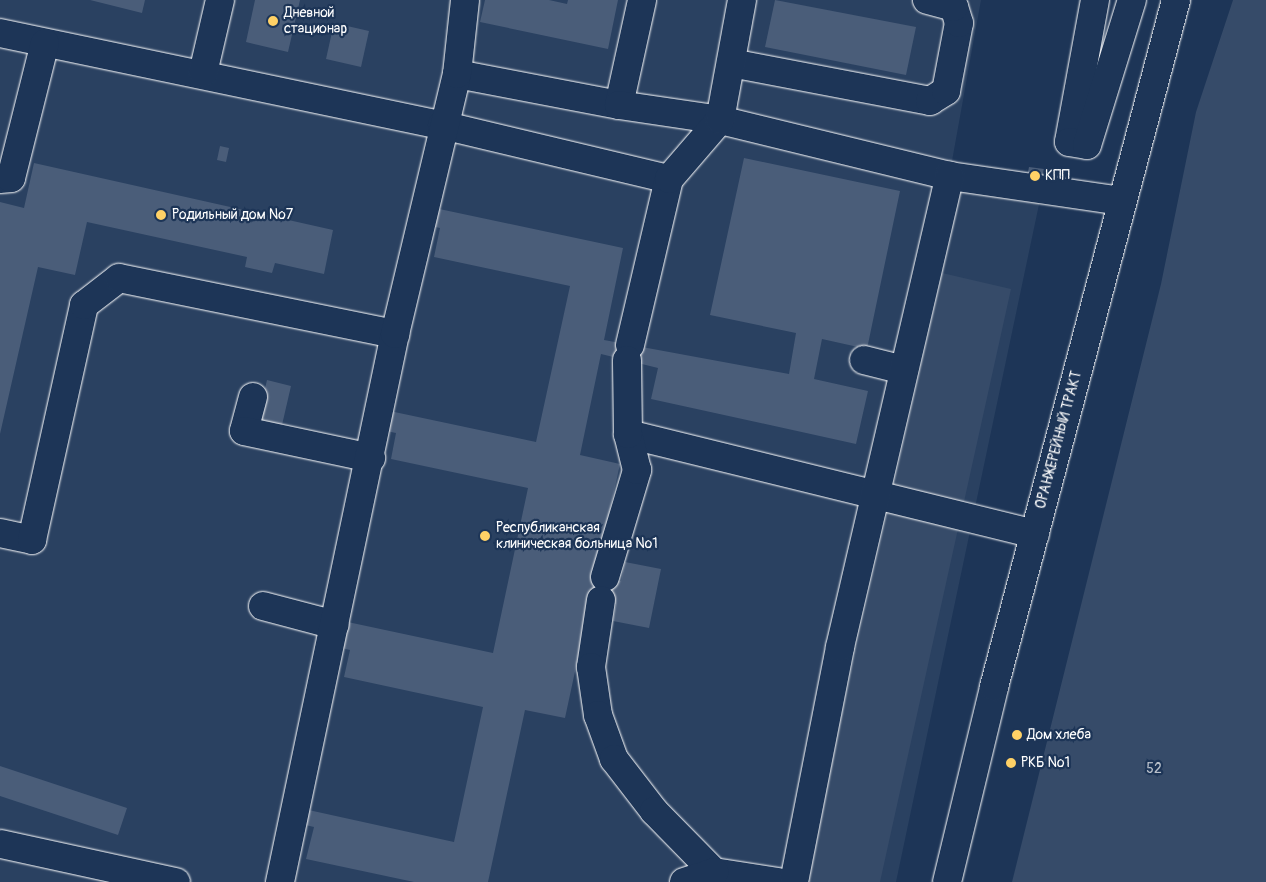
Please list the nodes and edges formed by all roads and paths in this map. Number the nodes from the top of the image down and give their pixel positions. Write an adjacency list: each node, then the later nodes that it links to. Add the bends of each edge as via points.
1 (220, 0): 12 (street)
2 (465, 0): 13 (street)
3 (642, 0): 14 (street)
4 (742, 0): 11 (street)
5 (927, 0): 11 (street, via 954,6 958,23 946,91 930,101)
6 (1095, 0): 7 (street, via 1069,142 1087,145)
7 (1132, 0)
8 (1176, 0): 20 (street, ОРАНЖЕРЕЙНЫЙ ТРАКТ)
9 (0, 33): 10 (street)
10 (45, 43): 12 (street); 19 (street, via 11,178)
11 (731, 63): 15 (street)
12 (203, 73): 16 (street)
13 (457, 74): 14 (street); 16 (street)
14 (619, 105): 15 (street)
15 (720, 120): 17 (street); 18 (street)
16 (442, 125): 18 (street); 21 (street)
17 (950, 176): 20 (street); 23 (street)
18 (669, 179): 25 (street, via 629,352)
19 (0, 180)
20 (1122, 201): 29 (street, ОРАНЖЕРЕЙНЫЙ ТРАКТ)
21 (395, 334): 26 (street); 28 (street, via 119,278 84,305 32,540)
22 (864, 360): 23 (street)
23 (904, 370): 27 (street)
24 (253, 397): 26 (street, via 244,431)
25 (628, 434): 27 (street); 33 (street, via 637,470 603,588 590,667 598,715 614,759 654,811)
26 (370, 458): 31 (street)
27 (877, 495): 29 (street); 38 (street, via 840,647)
28 (0, 533)
29 (1034, 534): 39 (street, ОРАНЖЕРЕЙНЫЙ ТРАКТ)
30 (263, 606): 31 (street)
31 (335, 625): 35 (street)
32 (1, 844): 34 (street)
33 (714, 872): 36 (street); 37 (street)
34 (176, 882)
35 (278, 882)
36 (684, 882)
37 (778, 882)
38 (794, 882)
39 (947, 882)

